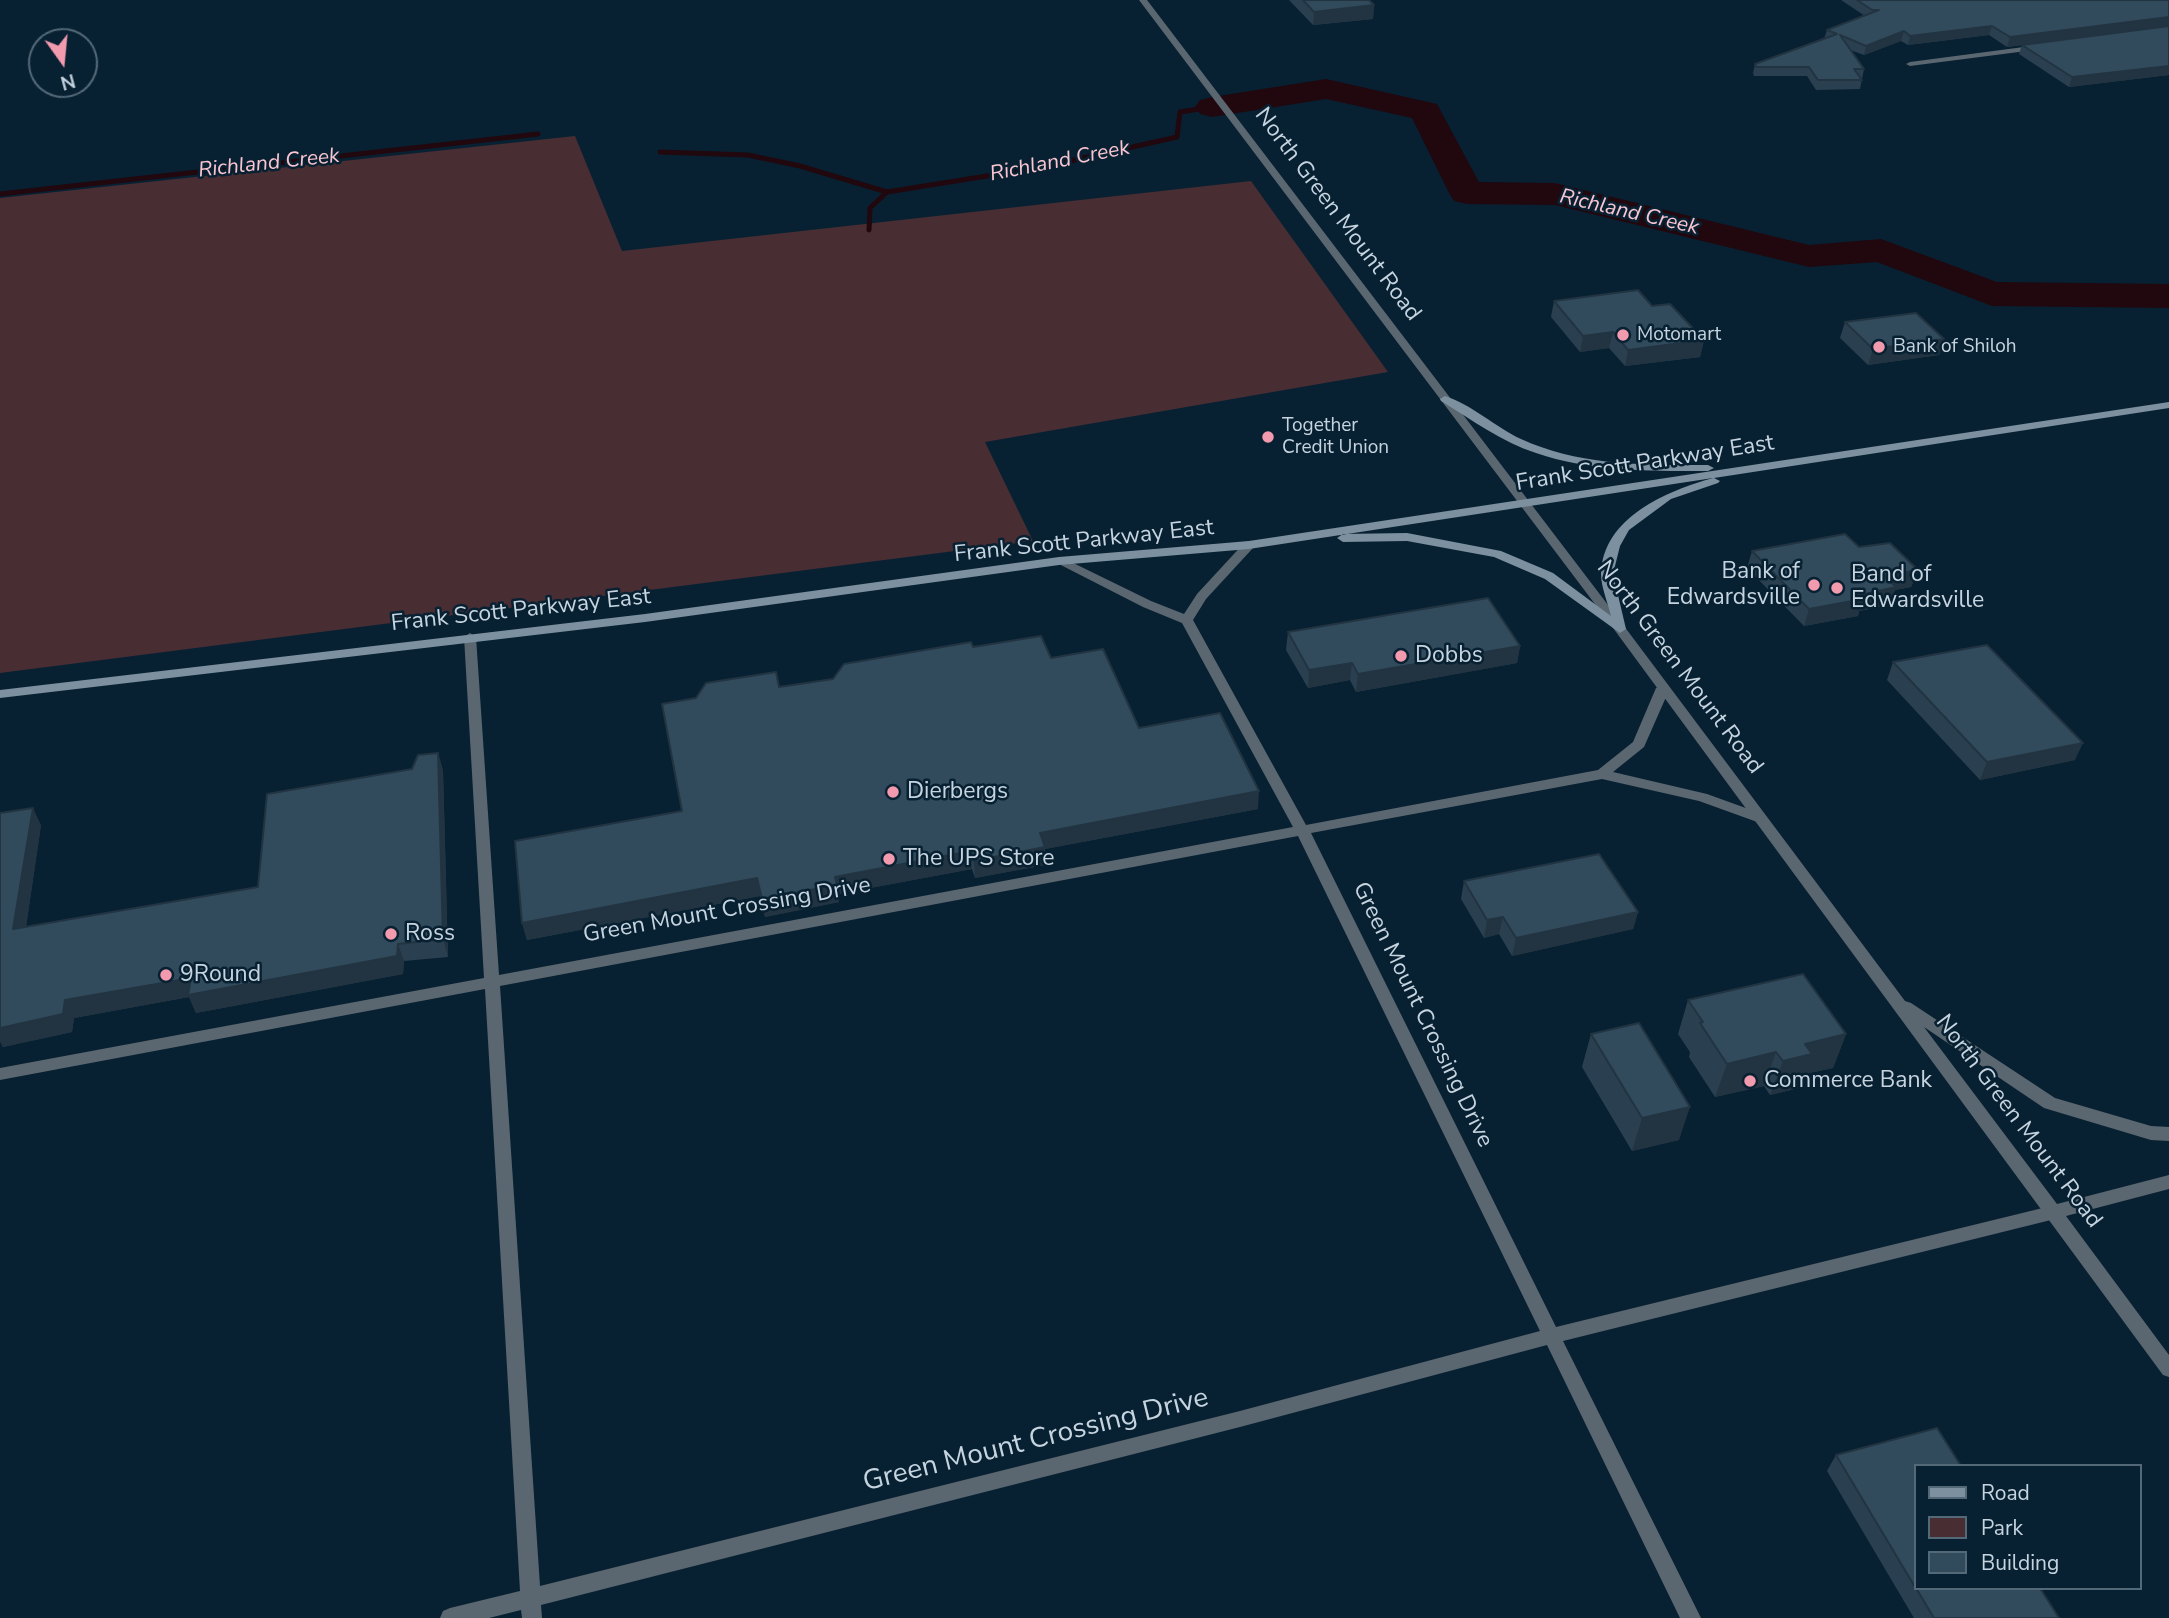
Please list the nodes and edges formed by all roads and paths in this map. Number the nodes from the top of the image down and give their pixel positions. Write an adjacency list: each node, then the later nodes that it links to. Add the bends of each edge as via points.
1 (1143, 0): 4 (street, North Green Mount Road)
2 (2046, 46): 3 (street)
3 (1910, 64)
4 (1445, 399): 6 (main road, via 1517,442 1572,461 1643,468); 7 (street, North Green Mount Road)
5 (2169, 405): 6 (main road, Frank Scott Parkway East)
6 (1755, 468): 7 (main road, Frank Scott Parkway East); 12 (main road, via 1667,496 1624,528 1607,574)
7 (1525, 503): 8 (main road, Frank Scott Parkway East); 12 (street, North Green Mount Road)
8 (1282, 540): 9 (main road, Frank Scott Parkway East); 12 (main road, via 1407,537 1497,554 1549,576)
9 (1249, 545): 10 (main road, Frank Scott Parkway East); 11 (street, via 1201,597)
10 (1059, 561): 11 (street); 13 (main road, Frank Scott Parkway East, via 645,618)
11 (1187, 620): 18 (street, Green Mount Crossing Drive)
12 (1620, 629): 14 (street, North Green Mount Road)
13 (470, 637): 15 (main road, Frank Scott Parkway East); 19 (street)
14 (1663, 688): 16 (street, via 1639,744); 17 (street, North Green Mount Road)
15 (0, 694)
16 (1602, 774): 17 (street, via 1702,797); 18 (street, Green Mount Crossing Drive)
17 (1760, 818): 20 (street, North Green Mount Road)
18 (1303, 830): 19 (street, Green Mount Crossing Drive); 25 (street, Green Mount Crossing Drive)
19 (492, 981): 21 (street, Green Mount Crossing Drive); 27 (street)
20 (1896, 1000): 22 (street, via 2050,1103 2151,1133); 24 (street, North Green Mount Road)
21 (0, 1074)
22 (2169, 1134)
23 (2169, 1182): 24 (street, Green Mount Crossing Drive)
24 (2055, 1212): 25 (street, Green Mount Crossing Drive); 26 (street, North Green Mount Road)
25 (1554, 1335): 27 (street, Green Mount Crossing Drive); 30 (street, Green Mount Crossing Drive)
26 (2169, 1369)
27 (531, 1597): 28 (street, Green Mount Crossing Drive); 29 (street)
28 (450, 1618)
29 (532, 1618)
30 (1691, 1618)

